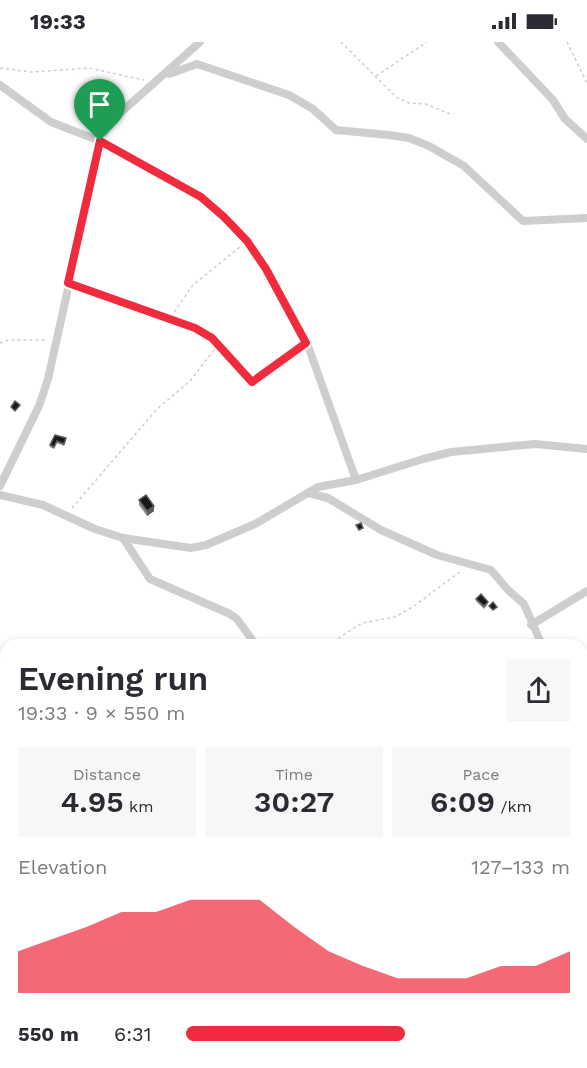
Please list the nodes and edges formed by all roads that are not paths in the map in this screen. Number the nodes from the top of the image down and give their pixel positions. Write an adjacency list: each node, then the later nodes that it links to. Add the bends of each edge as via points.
1 (200, 42): 3 (street)
2 (498, 42): 5 (street)
3 (160, 79): 6 (street, via 119,114); 7 (street, via 197,64 212,68 289,95 313,109 336,130 409,138 429,146 464,166 523,221)
4 (0, 85): 6 (street, via 51,122)
5 (587, 139)
6 (100, 141): 9 (street, via 201,197 247,241 306,343); 10 (street, via 39,405)
7 (587, 218)
8 (587, 449): 9 (street, via 536,444 451,452)
9 (356, 480): 11 (street, via 318,487)
10 (0, 486)
11 (308, 493): 13 (street, via 255,524 206,545 174,547); 15 (street, via 328,498 381,530 437,555 491,570 525,604)
12 (0, 495): 13 (street, via 29,500 95,530)
13 (123, 538): 16 (street, via 150,579 230,614)
14 (587, 591): 15 (street)
15 (531, 625): 17 (street)
16 (252, 639)
17 (539, 639)

